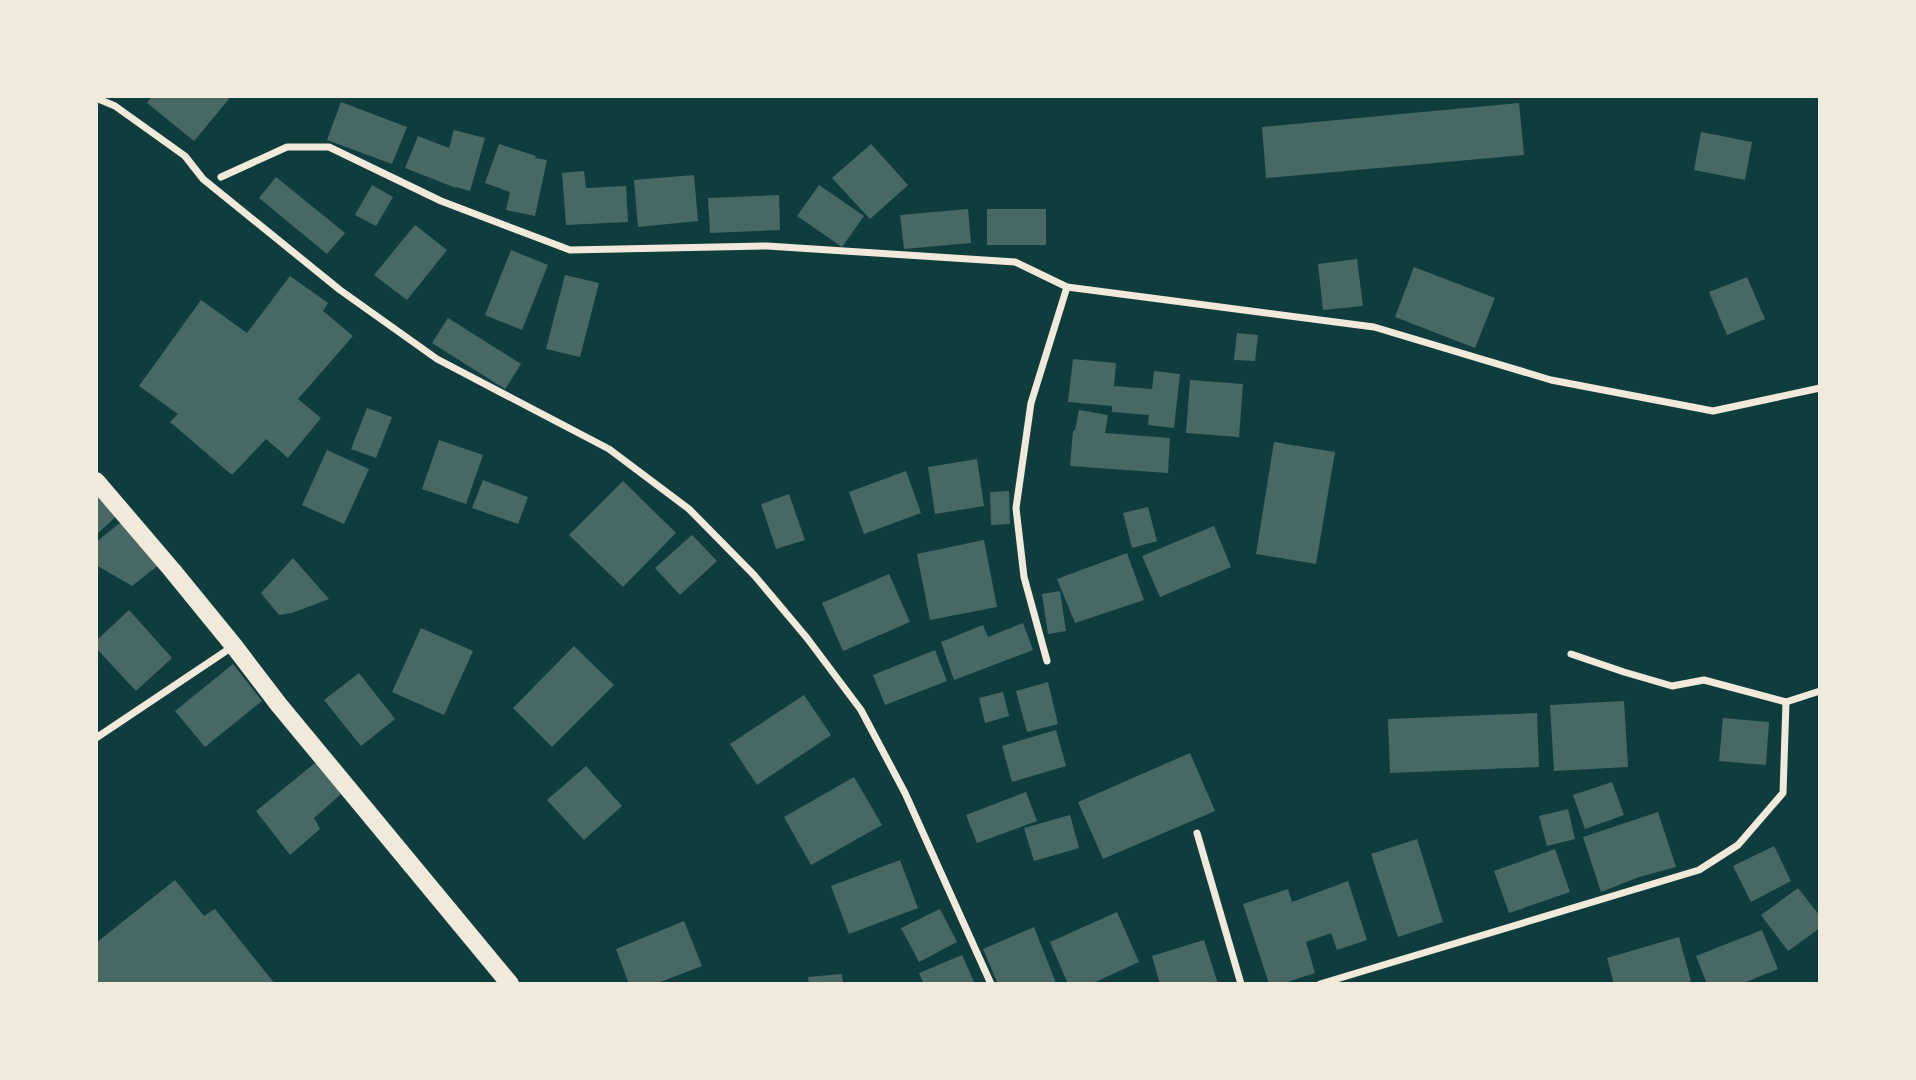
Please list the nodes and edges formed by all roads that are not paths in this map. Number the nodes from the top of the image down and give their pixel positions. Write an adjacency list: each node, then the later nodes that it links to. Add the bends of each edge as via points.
1 (96, 98): 14 (street, via 115,106 185,156 203,178 330,282 437,359 609,449 689,509 754,575 861,710 905,793)
2 (221, 177): 3 (street, via 287,147 329,147 441,201 570,250 767,246 1015,262)
3 (1067, 287): 4 (street, via 1374,327 1551,380 1713,411); 8 (street, via 1031,402 1016,508 1024,577)
4 (1820, 388)
5 (96, 481): 6 (main road)
6 (234, 646): 11 (street); 13 (main road)
7 (1571, 653): 10 (street, via 1672,685 1704,680)
8 (1047, 661)
9 (1820, 691): 10 (street)
10 (1786, 702): 16 (street, via 1783,793 1738,845 1699,870)
11 (96, 738)
12 (1197, 833): 15 (street)
13 (510, 984)
14 (991, 984)
15 (1241, 984)
16 (1320, 984)

